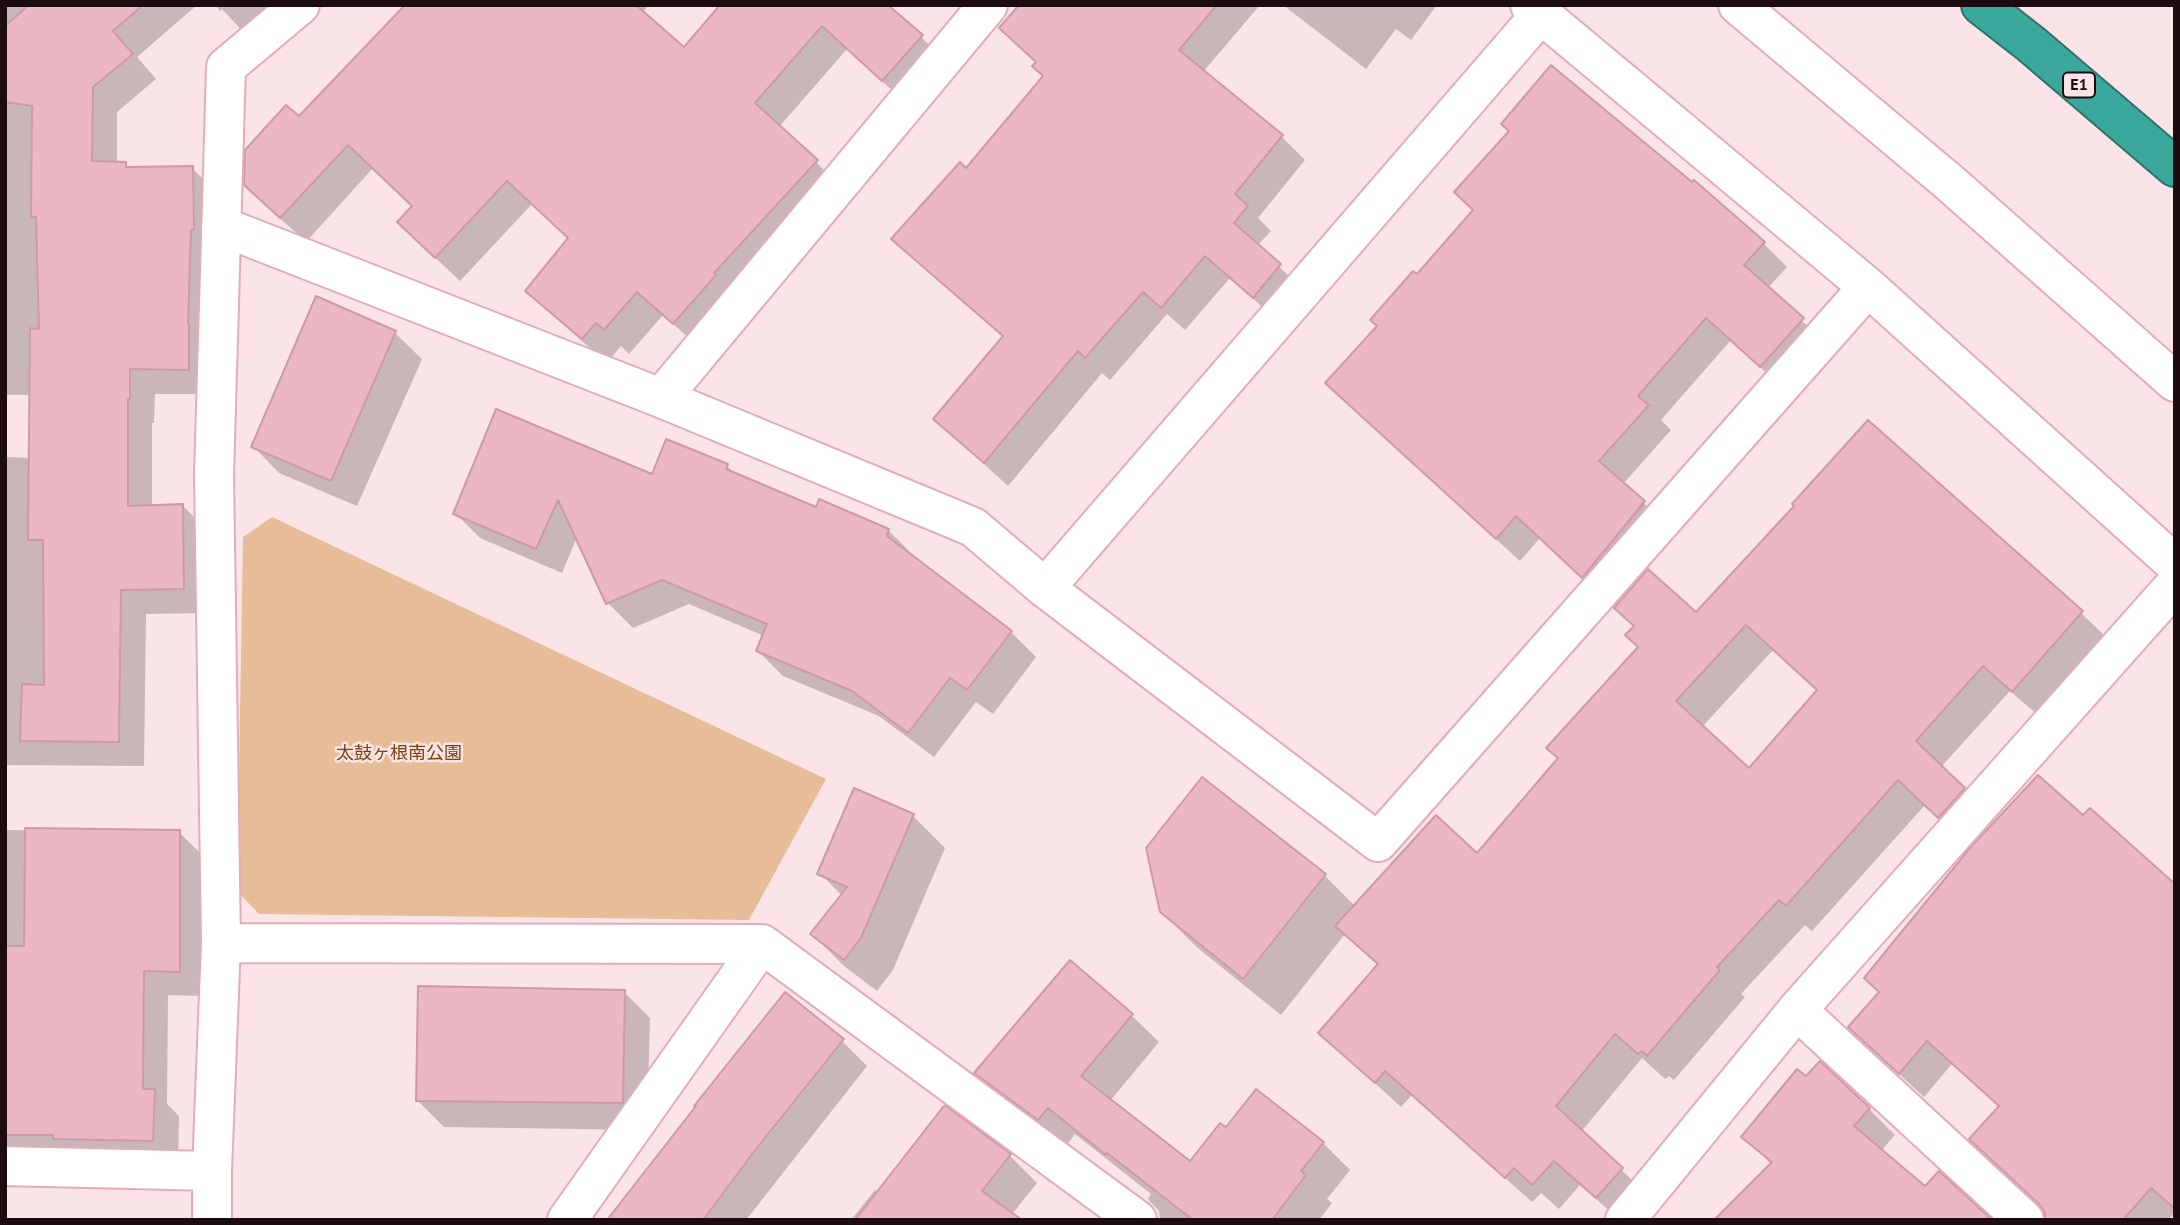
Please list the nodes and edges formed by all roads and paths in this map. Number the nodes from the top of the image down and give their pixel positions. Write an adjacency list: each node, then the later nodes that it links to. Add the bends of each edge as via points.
1 (300, 5): 7 (street, via 226,67)
2 (988, 5): 10 (street)
3 (1738, 5): 9 (street, via 1950,183)
4 (1981, 5): 6 (highway, E1)
5 (1535, 10): 8 (street); 13 (street)
6 (2175, 167)
7 (221, 226): 10 (street); 14 (street, via 214,475)
8 (1868, 287): 11 (street); 13 (street, via 1378,842)
9 (2175, 382)
10 (661, 398): 13 (street, via 973,527)
11 (2175, 564)
12 (2175, 586): 16 (street)
13 (1045, 588)
14 (221, 943): 15 (street); 18 (street)
15 (762, 944): 19 (street); 21 (street)
16 (1797, 1010): 22 (street); 23 (street)
17 (5, 1166): 18 (street)
18 (212, 1171): 20 (street)
19 (1112, 1212)
20 (212, 1220)
21 (567, 1220)
22 (1625, 1220)
23 (2024, 1220)

